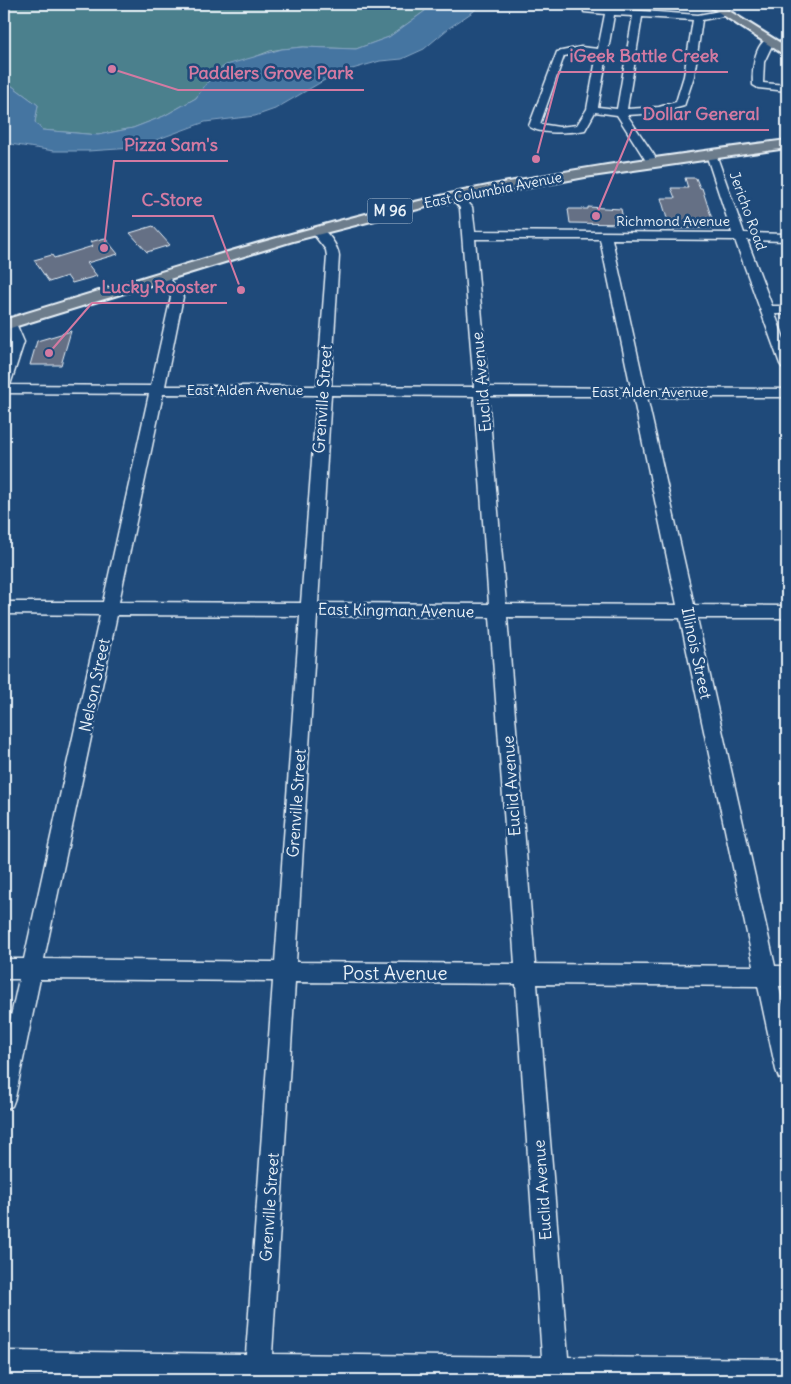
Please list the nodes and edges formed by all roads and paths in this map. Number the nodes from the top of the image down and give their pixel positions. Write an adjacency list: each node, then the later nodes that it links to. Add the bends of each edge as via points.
1 (711, 4): 4 (main road)
2 (587, 10): 3 (street)
3 (610, 12): 5 (street); 8 (street)
4 (725, 13): 6 (street); 7 (main road)
5 (638, 14): 6 (street); 12 (street)
6 (698, 18): 12 (street, via 689,76 680,104 665,109)
7 (769, 40): 9 (main road); 10 (street, via 760,59 758,85)
8 (604, 52): 11 (street); 11 (street, via 581,50 560,54 534,126 559,130 580,128)
9 (787, 52)
10 (787, 88)
11 (592, 109): 12 (street)
12 (621, 113): 15 (street)
13 (787, 144): 14 (main road, East Columbia Avenue / M 96)
14 (711, 154): 15 (main road, East Columbia Avenue / M 96); 20 (street, Jericho Road)
15 (649, 162): 16 (main road, East Columbia Avenue / M 96)
16 (456, 196): 17 (main road, East Columbia Avenue / M 96); 18 (street, Euclid Avenue, via 466,207)
17 (317, 231): 22 (main road, East Columbia Avenue / M 96); 30 (street, Grenville Street, via 332,249 333,256)
18 (469, 235): 19 (street, Richmond Avenue); 31 (street, Euclid Avenue)
19 (605, 236): 20 (street, Richmond Avenue); 32 (street, Illinois Street)
20 (741, 237): 21 (street, Richmond Avenue); 23 (street, Jericho Road)
21 (787, 237)
22 (162, 276): 25 (main road, East Columbia Avenue / M 96); 29 (street, Nelson Street, via 177,297)
23 (767, 310): 24 (street); 26 (street, Jericho Road)
24 (787, 310)
25 (7, 325): 27 (street, via 16,342)
26 (787, 364)
27 (4, 383)
28 (4, 389): 29 (street, East Alden Avenue)
29 (157, 390): 30 (street, East Alden Avenue); 35 (street, Nelson Street)
30 (323, 391): 31 (street, East Alden Avenue); 36 (street, Grenville Street)
31 (482, 391): 32 (street, East Alden Avenue); 37 (street, Euclid Avenue)
32 (639, 392): 33 (street, East Alden Avenue); 38 (street, Illinois Street)
33 (787, 392)
34 (4, 608): 35 (street, East Kingman Avenue)
35 (110, 609): 36 (street, East Kingman Avenue); 41 (street, Nelson Street)
36 (309, 609): 37 (street, East Kingman Avenue); 42 (street, Grenville Street)
37 (498, 611): 38 (street, East Kingman Avenue); 43 (street, Euclid Avenue)
38 (688, 611): 39 (street, East Kingman Avenue); 44 (street, Illinois Street)
39 (787, 612)
40 (4, 969): 41 (street, Post Avenue)
41 (32, 970): 42 (street, Post Avenue); 47 (street, Nelson Street)
42 (284, 972): 43 (street, Post Avenue); 50 (street, Grenville Street)
43 (526, 973): 44 (street, Post Avenue); 51 (street, Euclid Avenue)
44 (766, 976): 45 (street, Post Avenue); 46 (street, Illinois Street)
45 (787, 976)
46 (787, 1070)
47 (4, 1098)
48 (4, 1364): 50 (street)
49 (787, 1372): 51 (street)
50 (258, 1374): 51 (street)
51 (557, 1375)

